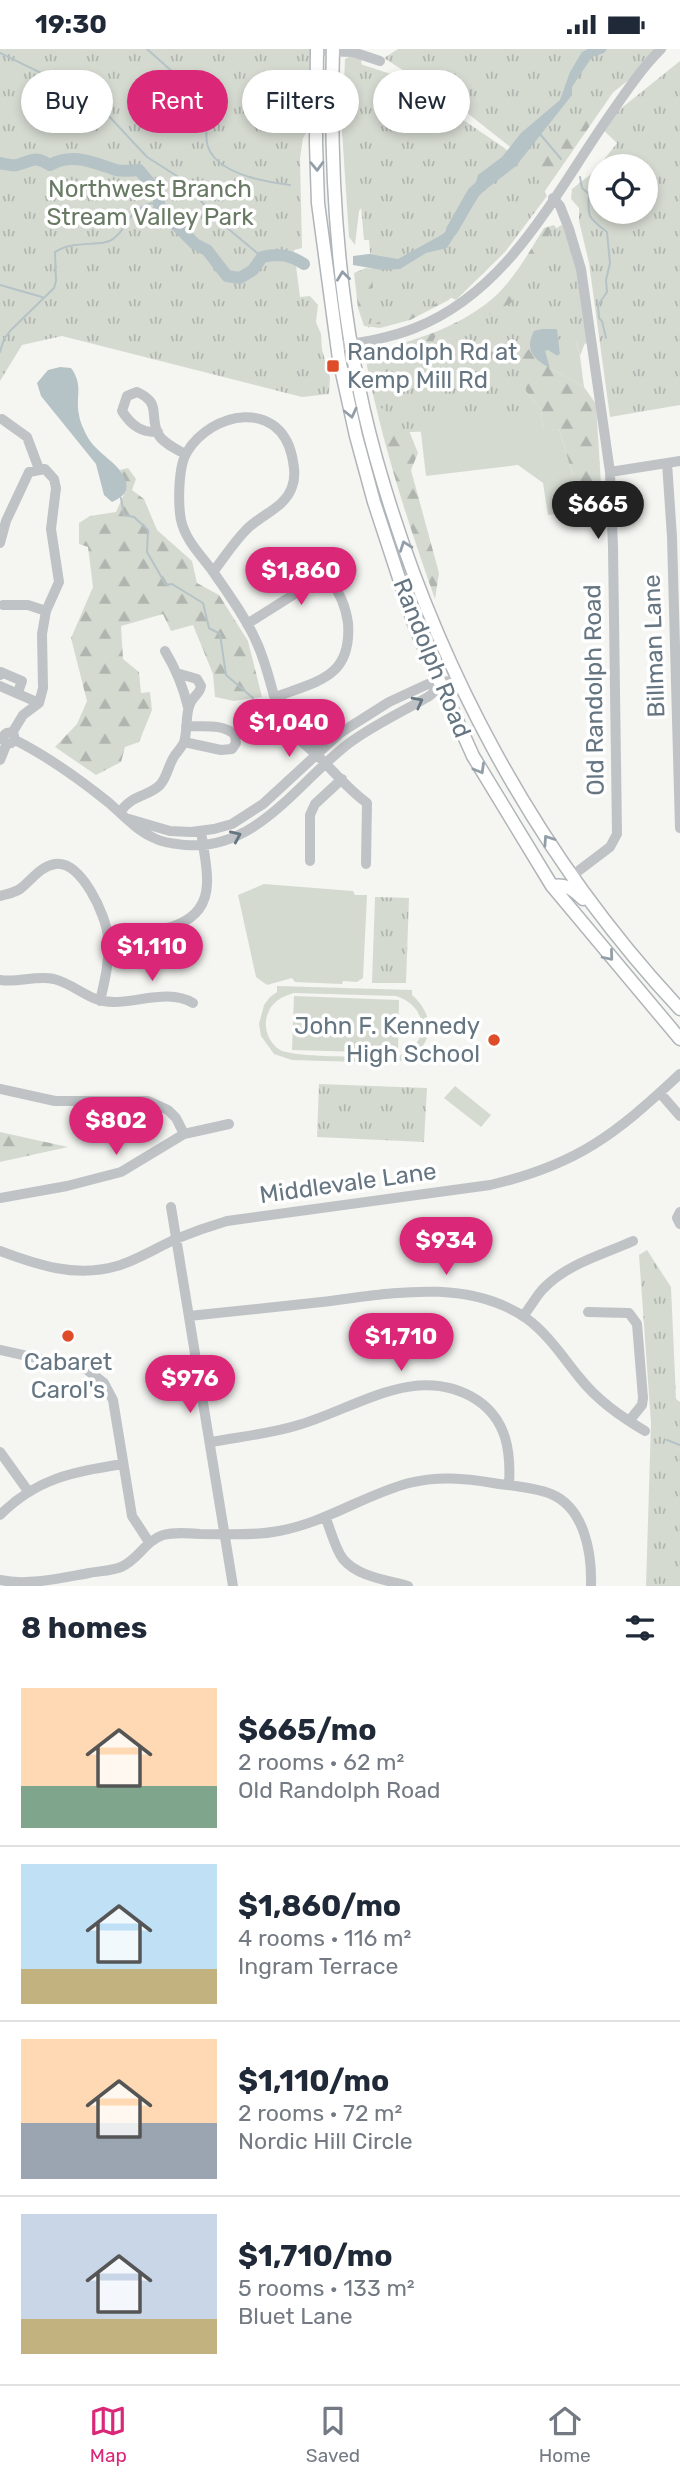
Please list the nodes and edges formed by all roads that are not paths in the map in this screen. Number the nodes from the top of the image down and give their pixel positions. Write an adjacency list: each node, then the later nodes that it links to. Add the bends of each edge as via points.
1 (661, 49): 5 (street, via 629,87)
2 (317, 50): 3 (street); 7 (main road, Randolph Road, one-way to 7, via 318,203)
3 (333, 50): 4 (street); 6 (main road, Randolph Road, one-way to 3, via 334,180)
4 (380, 61)
5 (553, 198): 6 (street, via 510,260 464,302 414,329); 14 (street, Old Randolph Road, via 560,206 581,268)
6 (352, 344): 7 (street); 23 (main road, Randolph Road, one-way to 6, via 401,536 366,417)
7 (337, 346): 24 (main road, Randolph Road, one-way to 24, via 374,502 415,627)
8 (2, 419): 13 (street, via 27,437)
9 (158, 432): 9 (street, via 131,425 122,411 127,396 136,392 147,396 154,406); 10 (street)
10 (185, 454): 16 (street, via 181,519 193,547); 16 (street, via 212,425 243,417 274,424 291,452 292,490 276,509 246,530)
11 (680, 461): 12 (street)
12 (667, 463): 14 (street); 39 (street, Billman Lane)
13 (39, 469): 15 (street, via 29,472); 18 (street, via 50,473 56,488 51,529 59,582)
14 (610, 472): 45 (street, Old Randolph Road, via 617,827 610,847)
15 (0, 543)
16 (214, 572): 19 (street)
17 (2, 605): 18 (street, via 28,605)
18 (46, 611): 28 (street, via 43,688)
19 (247, 624): 27 (street); 27 (street, via 312,583 331,583 343,601 348,624 343,662 322,679)
20 (165, 652): 21 (street)
21 (180, 674): 29 (street); 29 (street, via 197,678 201,686)
22 (0, 675): 26 (street, via 22,681)
23 (457, 678): 24 (street); 45 (main road, Randolph Road, one-way to 23, via 505,770)
24 (440, 685): 33 (street, via 428,684 389,702); 35 (street, one-way to 24, via 373,727 433,695); 41 (main road, Randolph Road, one-way to 41, via 473,756)
25 (0, 686): 26 (street)
26 (18, 692): 28 (street)
27 (276, 697): 33 (street, via 313,740)
28 (38, 703): 31 (street)
29 (188, 708): 30 (street)
30 (186, 726): 32 (street); 32 (street, via 231,731 236,743 232,749 221,750)
31 (7, 738): 34 (street); 37 (street, via 50,759)
32 (184, 742): 37 (street, via 159,785 129,800)
33 (316, 754): 35 (street); 40 (street, via 250,815)
34 (0, 760)
35 (325, 763): 36 (street); 42 (street, one-way to 35, via 254,828)
36 (342, 779): 43 (street, via 315,804 310,815); 44 (street, via 367,803)
37 (120, 812): 38 (street)
38 (129, 819): 40 (street, via 170,831); 42 (street, via 156,840)
39 (680, 828)
40 (201, 831): 42 (street)
41 (525, 840): 45 (main road, via 554,876); 46 (main road, Randolph Road)
42 (203, 845): 49 (street, via 207,887 196,914 173,927)
43 (310, 861)
44 (366, 864)
45 (573, 875): 48 (main road, Randolph Road)
46 (552, 886): 48 (main road, via 571,887); 54 (main road, Randolph Road, one-way to 54)
47 (0, 896): 49 (street, via 19,890 47,866 71,867 86,885)
48 (606, 921): 53 (main road, Randolph Road)
49 (108, 934): 51 (street, via 108,965)
50 (0, 980): 51 (street, via 56,980)
51 (100, 1001): 52 (street, via 170,996)
52 (193, 1003)
53 (680, 1009)
54 (680, 1039)
55 (680, 1074): 57 (street, Middlevale Lane)
56 (0, 1089): 60 (street, via 55,1101 148,1101 168,1110)
57 (660, 1093): 58 (street); 65 (street, Middlevale Lane, via 592,1148 520,1178 227,1221)
58 (680, 1116)
59 (229, 1124): 60 (street)
60 (184, 1134): 61 (street, via 121,1172)
61 (0, 1198)
62 (171, 1207): 65 (street)
63 (680, 1212): 64 (street)
64 (680, 1224)
65 (176, 1239): 67 (street, Middlevale Lane, via 133,1260 97,1270 47,1267); 69 (street)
66 (633, 1241): 70 (street, via 559,1275)
67 (0, 1251)
68 (588, 1312): 72 (street, via 629,1313 638,1324 643,1398)
69 (189, 1316): 70 (street, via 430,1291 474,1296); 74 (street)
70 (523, 1316): 72 (street, via 550,1339 595,1395)
71 (0, 1350): 76 (street, via 86,1369 99,1377 113,1400)
72 (629, 1421): 73 (street)
73 (645, 1431)
74 (211, 1442): 77 (street, via 293,1427 400,1389 443,1385 463,1391 494,1415 508,1444); 81 (street)
75 (0, 1452): 78 (street)
76 (123, 1464): 78 (street, via 64,1476); 82 (street, via 132,1516)
77 (509, 1485): 80 (street, via 463,1478 425,1480 389,1490); 86 (street, via 551,1494 573,1513 592,1563)
78 (28, 1491): 79 (street)
79 (0, 1515)
80 (326, 1518): 81 (street, via 277,1532); 85 (street, via 340,1555 353,1568)
81 (226, 1534): 82 (street, via 172,1533); 84 (street)
82 (149, 1542): 83 (street, via 120,1567 42,1582)
83 (0, 1580)
84 (233, 1586)
85 (408, 1586)
86 (591, 1586)

